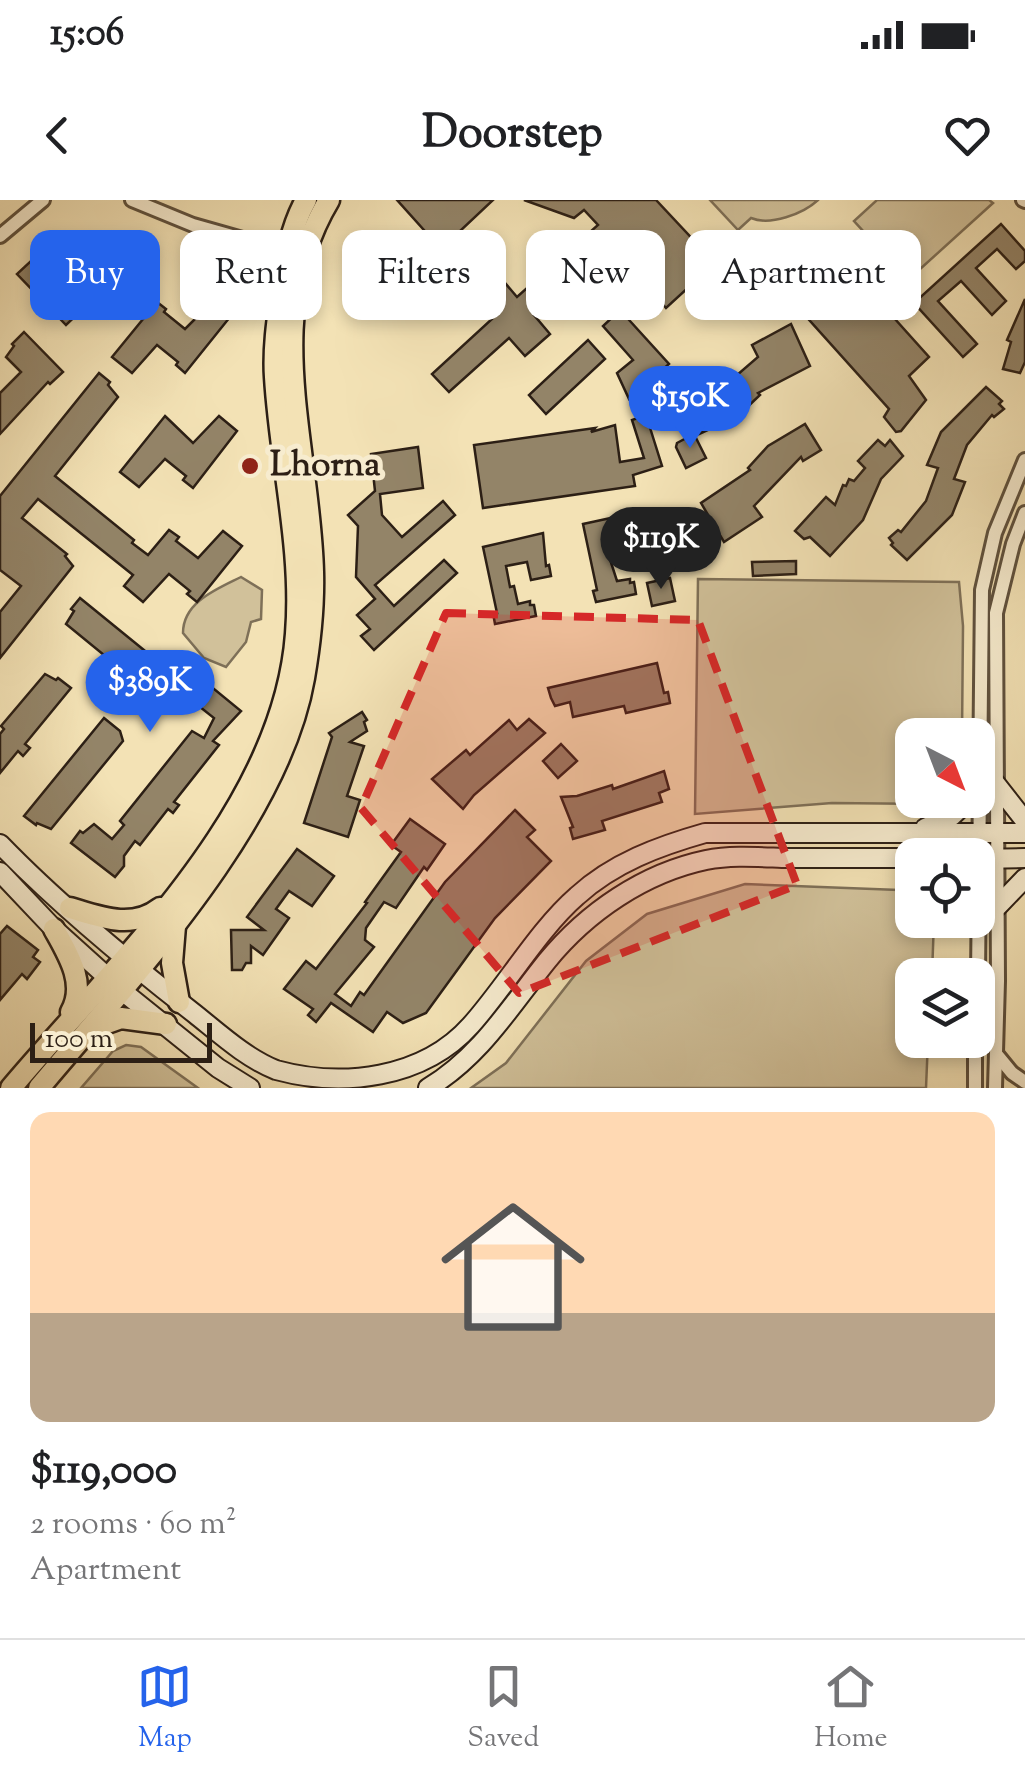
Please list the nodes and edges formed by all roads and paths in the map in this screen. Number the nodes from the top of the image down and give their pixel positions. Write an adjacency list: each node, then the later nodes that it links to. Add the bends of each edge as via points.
1 (43, 200): 8 (street)
2 (132, 200): 5 (street)
3 (306, 200): 6 (main road)
4 (329, 200): 7 (main road)
5 (214, 230)
6 (300, 230)
7 (311, 230)
8 (0, 236)
9 (283, 320): 29 (main road, via 274,374 296,637 284,698 256,773 217,842)
10 (293, 320): 33 (main road, via 290,368 313,572 305,676 292,727 264,786)
11 (1025, 460): 13 (street, via 995,534 982,590)
12 (1025, 513): 14 (street, via 996,613)
13 (981, 718)
14 (995, 729)
15 (995, 799): 18 (street)
16 (948, 818): 19 (street)
17 (985, 818): 20 (street)
18 (1025, 820)
19 (916, 832): 20 (street); 37 (street, via 706,833 642,855 575,897 450,1047 372,1080 340,1084 277,1070)
20 (988, 833): 21 (street); 22 (street)
21 (1025, 833)
22 (987, 838)
23 (0, 844): 32 (street)
24 (895, 858): 47 (street, via 726,857 654,878 590,917 480,1046)
25 (1025, 858): 26 (street)
26 (995, 859)
27 (0, 872): 34 (street)
28 (1025, 878): 31 (street)
29 (177, 894): 32 (main road, via 152,914 128,921); 35 (main road)
30 (995, 895): 31 (street)
31 (998, 906): 41 (street)
32 (70, 908): 35 (street)
33 (175, 926): 35 (main road); 37 (main road)
34 (54, 929): 36 (street); 39 (main road, via 76,974 76,1002)
35 (131, 963): 36 (main road); 37 (street)
36 (114, 983): 38 (street); 39 (main road); 40 (main road)
37 (179, 1002)
38 (166, 1024): 40 (main road, via 121,1018); 46 (street)
39 (62, 1027): 44 (main road)
40 (88, 1030): 45 (main road)
41 (998, 1056): 43 (street); 49 (street)
42 (976, 1058): 48 (street)
43 (1025, 1082): 50 (street)
44 (11, 1088)
45 (39, 1088)
46 (250, 1088)
47 (428, 1088)
48 (975, 1088)
49 (995, 1088)
50 (1011, 1088)

